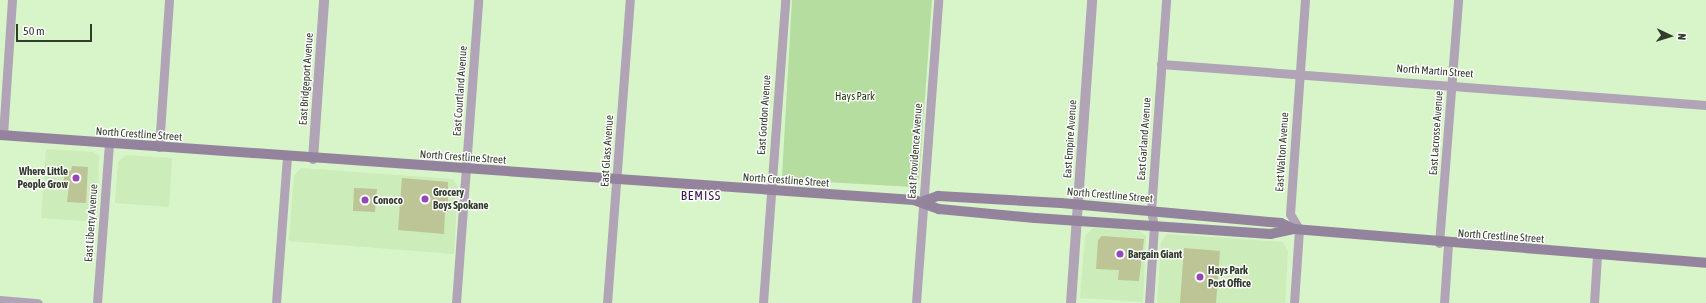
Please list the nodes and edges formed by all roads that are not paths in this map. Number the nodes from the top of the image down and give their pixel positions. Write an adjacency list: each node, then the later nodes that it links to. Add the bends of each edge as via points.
1 (12, 0): 16 (street)
2 (169, 0): 18 (street)
3 (324, 0): 20 (street, East Bridgeport Avenue)
4 (478, 0): 21 (street, East Courtland Avenue)
5 (630, 0): 22 (street, East Glass Avenue)
6 (785, 0): 23 (street, East Gordon Avenue)
7 (938, 0): 24 (street, East Providence Avenue)
8 (1092, 0): 25 (street, East Empire Avenue)
9 (1166, 0): 12 (street, East Garland Avenue)
10 (1305, 0): 13 (street, East Walton Avenue)
11 (1458, 0): 14 (street, East Lacrosse Avenue)
12 (1161, 64): 13 (street, North Martin Street); 26 (street, East Garland Avenue)
13 (1300, 73): 14 (street, North Martin Street); 29 (street, East Walton Avenue, via 1290,214)
14 (1451, 84): 15 (street, North Martin Street); 30 (street, East Lacrosse Avenue)
15 (1706, 105)
16 (1, 135): 17 (main road, North Crestline Street)
17 (109, 144): 18 (main road, North Crestline Street); 35 (street, East Liberty Avenue)
18 (159, 147): 19 (main road, North Crestline Street)
19 (287, 157): 20 (main road, North Crestline Street); 36 (street)
20 (313, 159): 21 (main road, North Crestline Street)
21 (466, 170): 22 (main road, North Crestline Street); 37 (street, East Courtland Avenue)
22 (617, 180): 23 (main road, North Crestline Street); 38 (street, East Glass Avenue)
23 (771, 190): 24 (main road, North Crestline Street); 39 (street, East Gordon Avenue)
24 (924, 201): 25 (main road, North Crestline Street, via 938,196); 27 (main road, North Crestline Street, via 939,209); 40 (street, East Providence Avenue)
25 (1078, 205): 26 (main road, North Crestline Street); 27 (street, East Empire Avenue)
26 (1151, 211): 28 (street, East Garland Avenue); 29 (main road, North Crestline Street, via 1280,223)
27 (1077, 220): 28 (main road, North Crestline Street); 41 (street, East Empire Avenue)
28 (1154, 226): 29 (main road, North Crestline Street, via 1270,234); 42 (street, East Garland Avenue)
29 (1296, 229): 30 (main road, North Crestline Street); 43 (street, East Walton Avenue)
30 (1444, 243): 31 (main road, North Crestline Street); 44 (street, East Lacrosse Avenue)
31 (1597, 255): 32 (main road, North Crestline Street); 45 (street)
32 (1706, 263)
33 (0, 300): 34 (street)
34 (38, 303)
35 (97, 303)
36 (276, 303)
37 (456, 303)
38 (607, 303)
39 (762, 303)
40 (916, 303)
41 (1071, 303)
42 (1148, 303)
43 (1294, 303)
44 (1444, 303)
45 (1594, 303)

